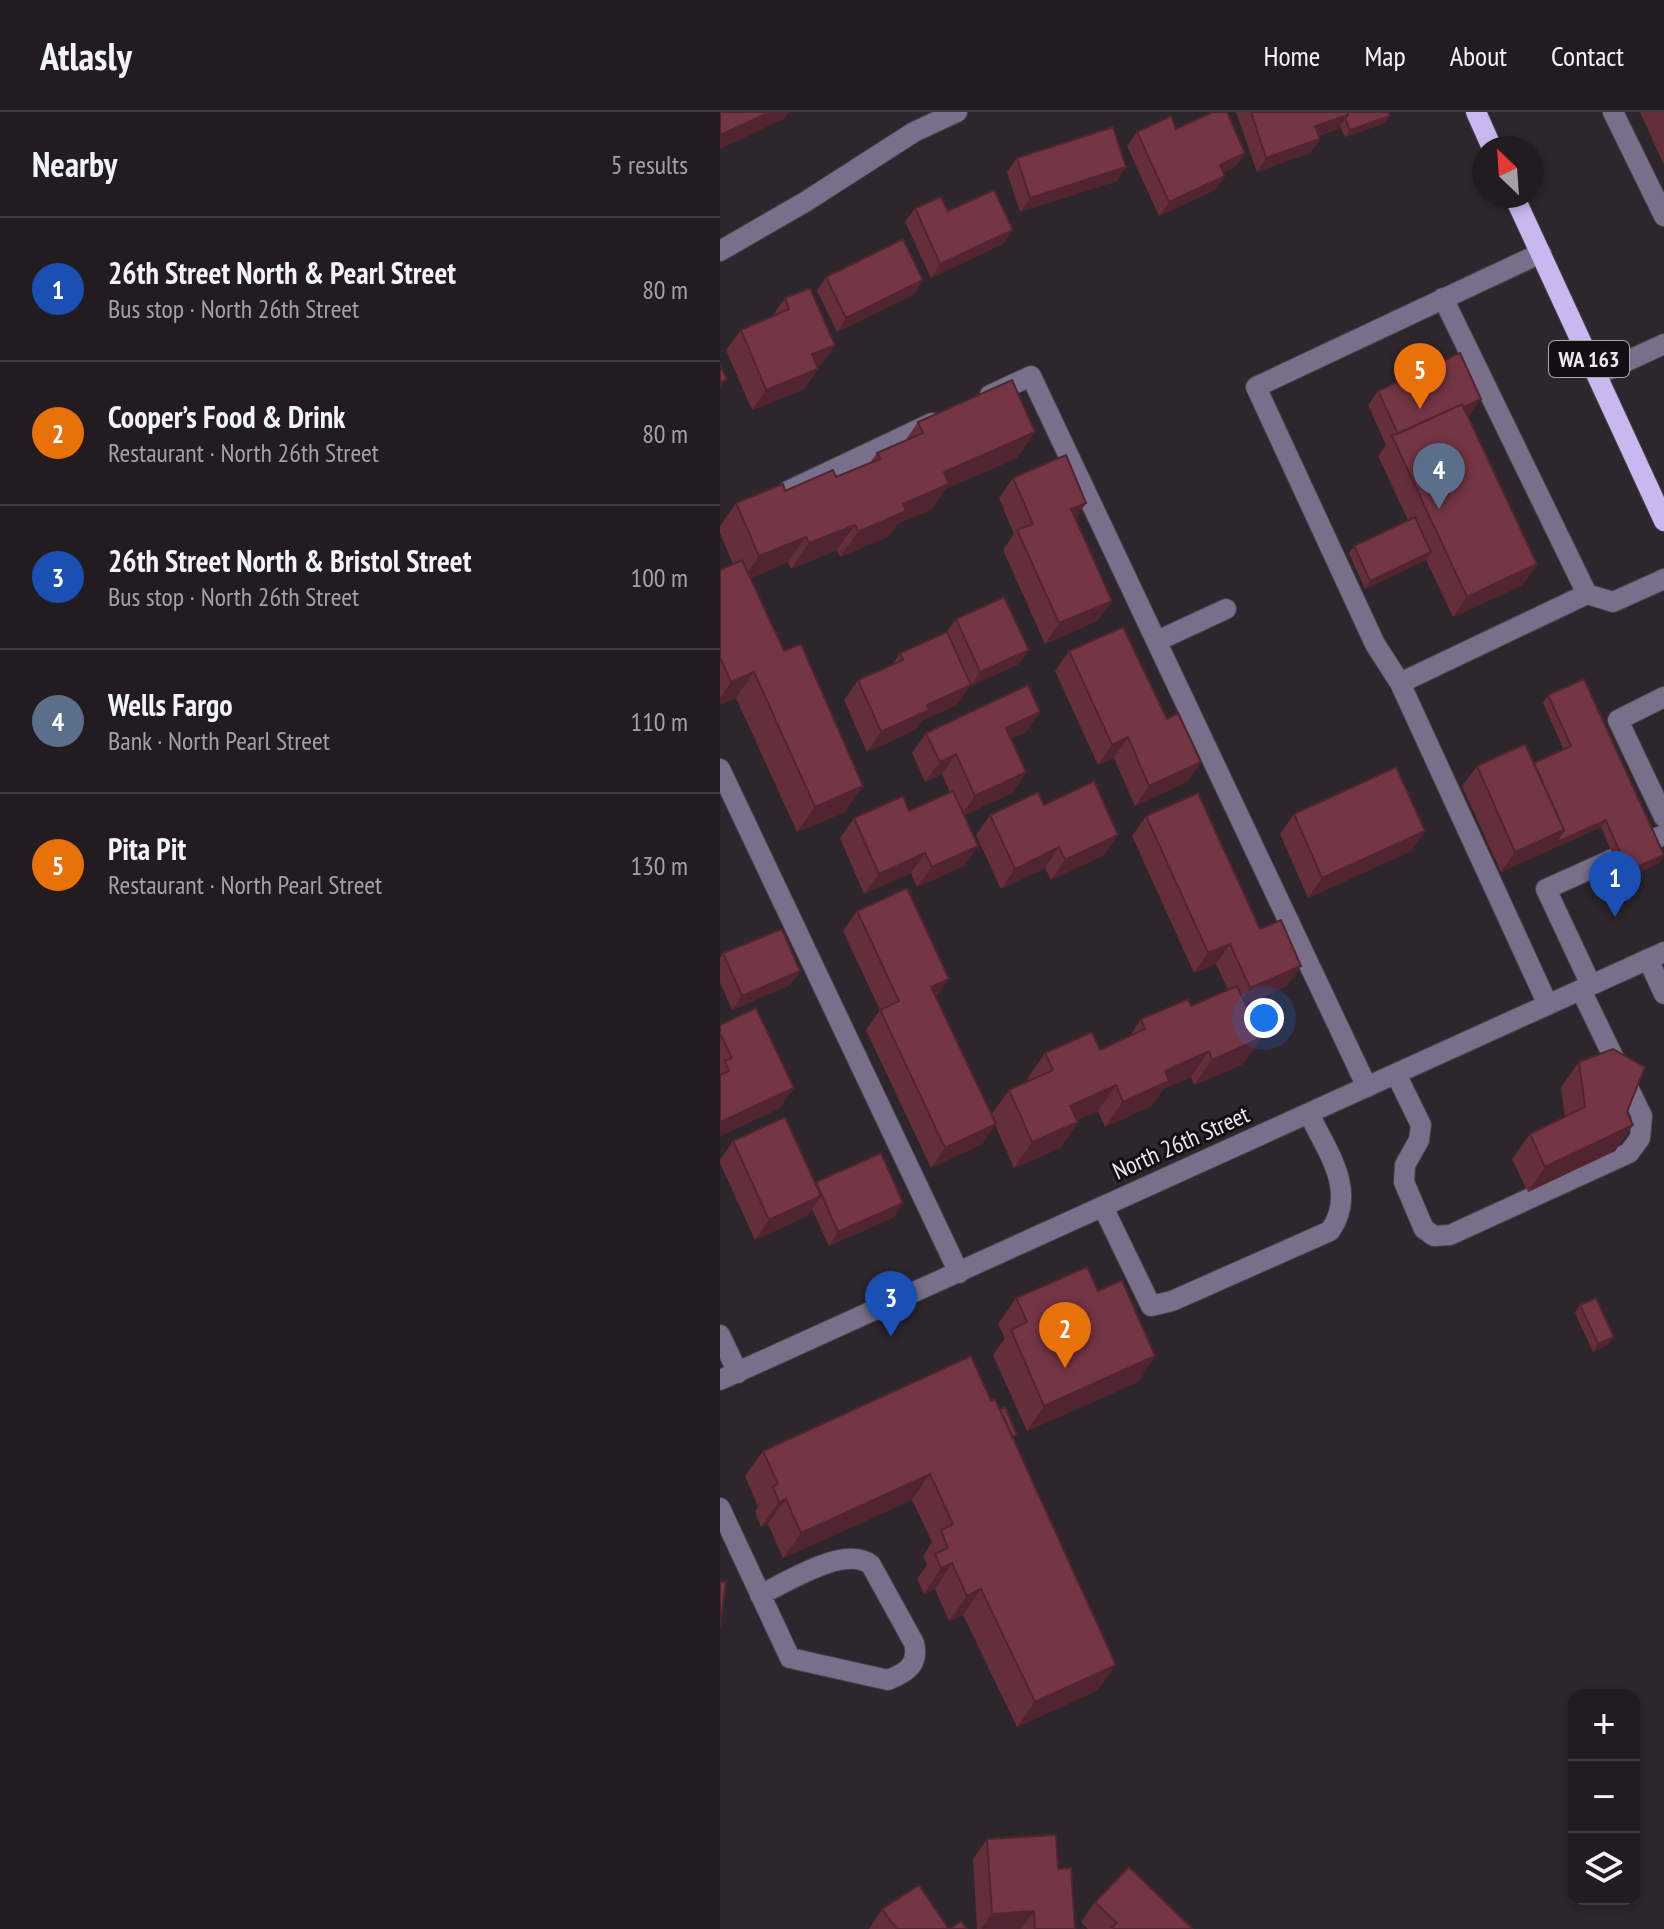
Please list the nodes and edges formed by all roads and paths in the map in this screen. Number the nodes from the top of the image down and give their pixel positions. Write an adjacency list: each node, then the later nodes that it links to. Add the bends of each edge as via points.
1 (957, 112): 7 (street, via 914,132)
2 (1476, 112): 4 (main road)
3 (1613, 112): 6 (street)
4 (1487, 136)
5 (1520, 208): 8 (main road, WA 163)
6 (1664, 216)
7 (720, 251)
8 (1541, 253): 9 (street); 11 (main road, WA 163)
9 (1443, 298): 17 (street); 20 (street, via 1256,387 1375,644)
10 (1664, 344): 11 (street)
11 (1597, 375): 15 (main road, WA 163)
12 (974, 403): 19 (street, via 1031,376)
13 (946, 416): 14 (street)
14 (762, 503)
15 (1664, 521)
16 (1664, 579): 17 (street, via 1613,602)
17 (1587, 594): 20 (street)
18 (1226, 609): 19 (street)
19 (1157, 641): 30 (street)
20 (1400, 683): 28 (street)
21 (1664, 697): 23 (street, via 1618,720)
22 (720, 769): 33 (street)
23 (1664, 817)
24 (1615, 858): 26 (street, via 1546,889)
25 (1656, 956): 26 (street, North 26th Street); 27 (street)
26 (1586, 987): 28 (street, North 26th Street); 29 (street, via 1642,1116 1640,1138 1629,1153 1450,1235 1434,1236 1424,1229 1404,1182 1421,1125)
27 (1664, 994)
28 (1548, 1005): 29 (street, North 26th Street)
29 (1396, 1074): 30 (street, North 26th Street)
30 (1367, 1087): 31 (street, North 26th Street)
31 (1309, 1114): 32 (street, North 26th Street); 32 (street, via 1341,1182 1341,1215 1330,1231 1151,1306)
32 (1103, 1207): 33 (street, North 26th Street)
33 (959, 1273): 35 (street, North 26th Street)
34 (720, 1335): 35 (street)
35 (729, 1377)
36 (720, 1508): 37 (street)
37 (760, 1595): 37 (street, via 790,1658 888,1680 912,1667 917,1656 864,1559 842,1558)

